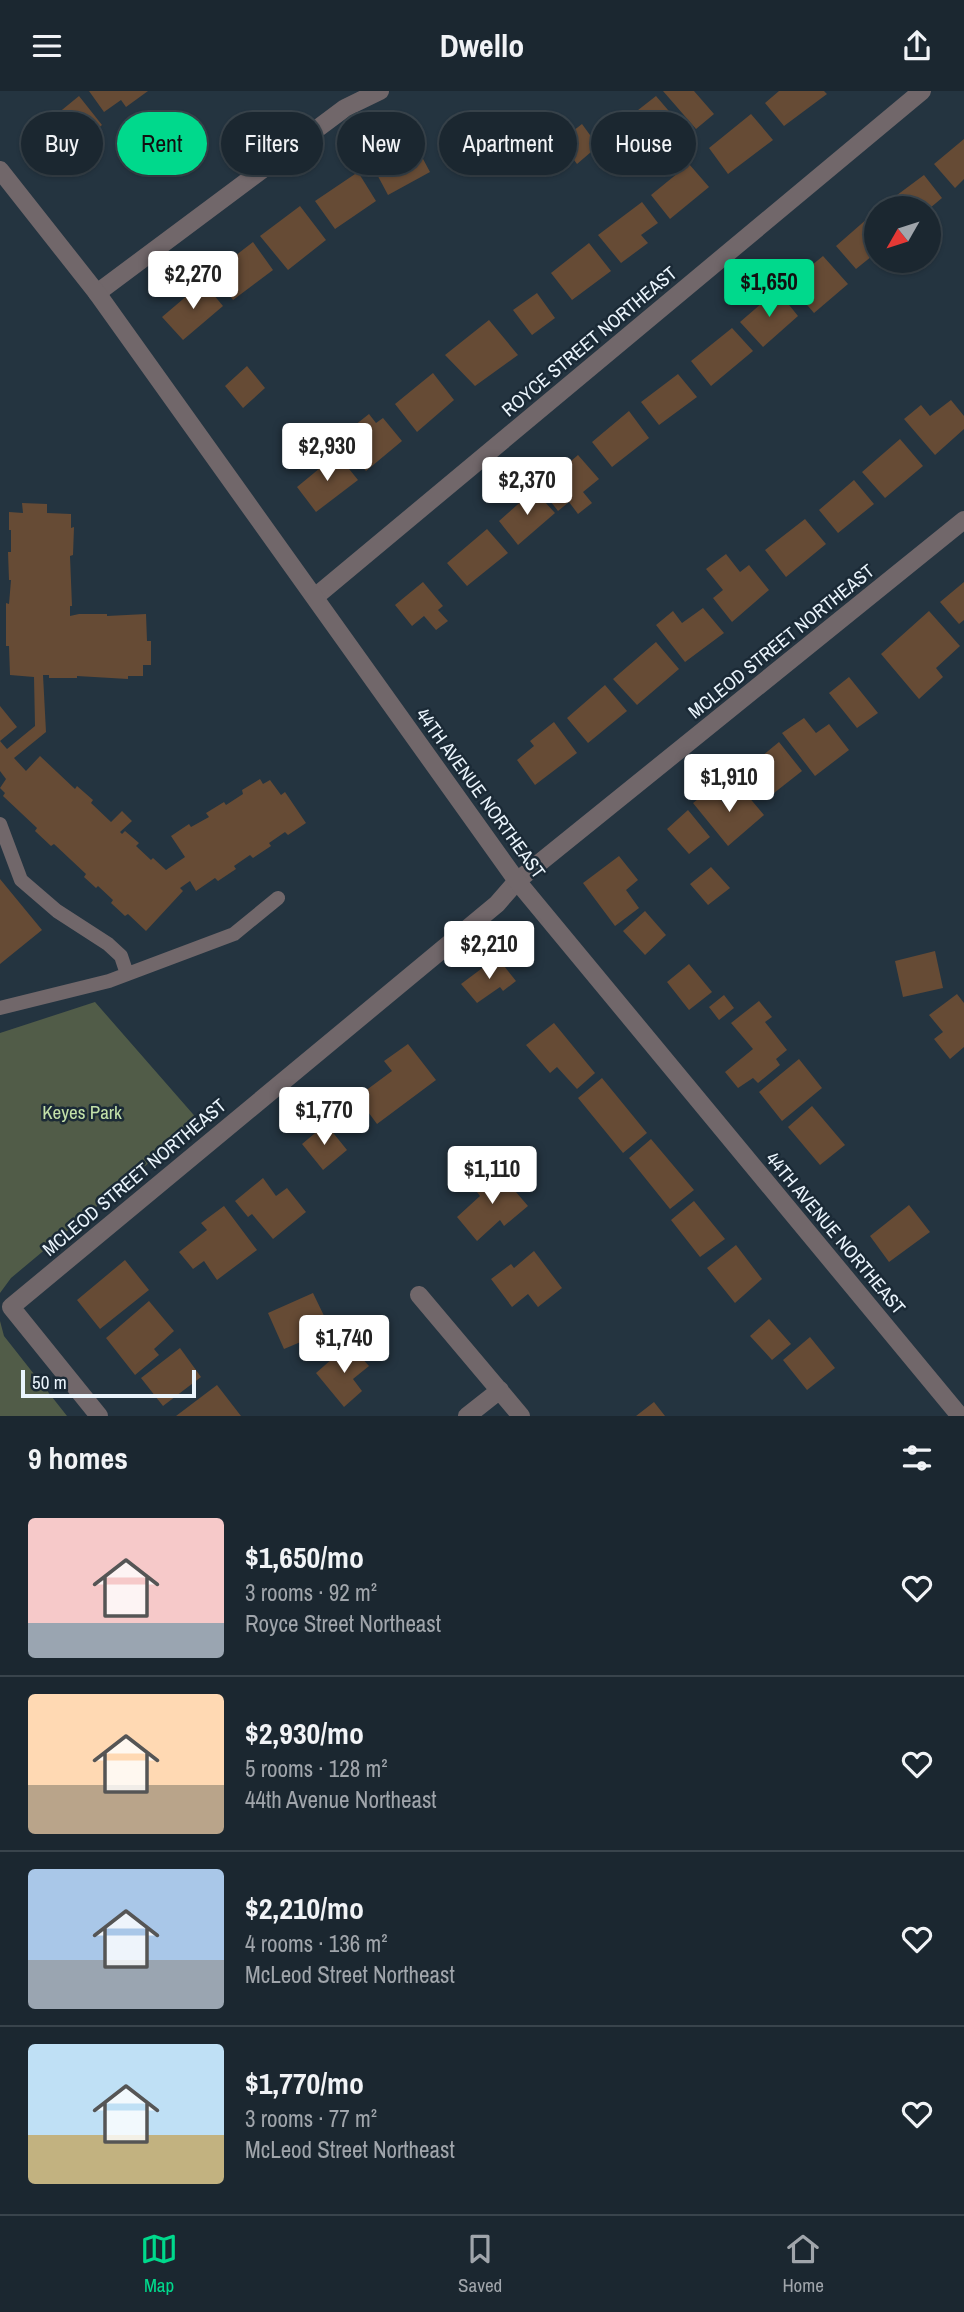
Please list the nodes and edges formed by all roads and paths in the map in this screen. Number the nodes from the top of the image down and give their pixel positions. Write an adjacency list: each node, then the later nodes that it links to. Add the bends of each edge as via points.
1 (380, 91): 4 (street, via 345,108)
2 (922, 91): 6 (street, ROYCE STREET NORTHEAST)
3 (0, 170): 4 (street, 44TH AVENUE NORTHEAST)
4 (97, 293): 6 (street, 44TH AVENUE NORTHEAST)
5 (964, 520): 8 (street, MCLEOD STREET NORTHEAST)
6 (314, 597): 8 (street, 44TH AVENUE NORTHEAST)
7 (0, 824): 10 (lane, via 21,880 57,911 108,944 121,956)
8 (517, 881): 14 (street, MCLEOD STREET NORTHEAST, via 497,904 11,1307); 17 (street, 44TH AVENUE NORTHEAST)
9 (278, 898): 10 (lane, via 234,934)
10 (127, 974): 11 (lane)
11 (0, 1008)
12 (419, 1295): 13 (street)
13 (500, 1390): 15 (street); 16 (street)
14 (99, 1416)
15 (467, 1416)
16 (521, 1416)
17 (960, 1416)

